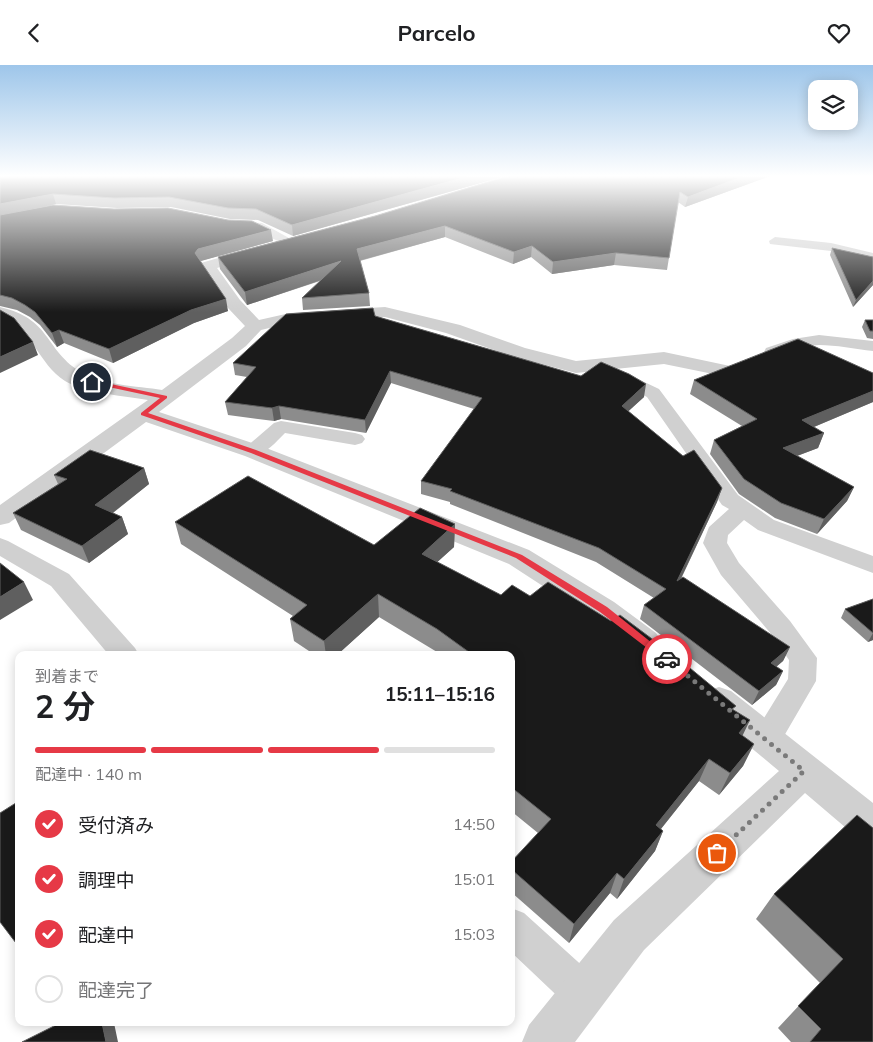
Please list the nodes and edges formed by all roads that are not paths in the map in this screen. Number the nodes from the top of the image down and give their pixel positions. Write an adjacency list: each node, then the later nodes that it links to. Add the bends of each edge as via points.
1 (221, 223): 4 (street, via 257,226)
2 (308, 238): 4 (street)
3 (775, 241): 5 (lane, via 831,247)
4 (291, 243): 7 (street, via 207,266 234,304)
5 (873, 257)
6 (0, 312): 12 (street, via 27,323 57,363 74,377)
7 (255, 326): 10 (street, via 290,318 385,312 576,367); 12 (street, via 239,342)
8 (873, 346): 9 (lane, via 819,340 798,342)
9 (757, 357)
10 (597, 365): 11 (street, via 664,358); 16 (lane, via 653,393 730,500)
11 (732, 367)
12 (165, 397): 13 (street)
13 (144, 414): 15 (street); 17 (street)
14 (355, 439): 15 (lane, via 281,427)
15 (254, 451): 21 (street, via 519,557 604,610)
16 (743, 509): 19 (lane, via 766,525); 23 (lane, via 717,532 715,543 730,569 781,627 803,658 802,681)
17 (0, 517)
18 (0, 546): 20 (lane, via 60,580)
19 (873, 565)
20 (122, 651)
21 (662, 654)
22 (698, 683): 23 (street)
23 (766, 739): 24 (street)
24 (804, 771): 25 (street); 27 (street, via 629,935)
25 (873, 826)
26 (515, 930): 27 (lane)
27 (584, 994): 28 (street)
28 (546, 1042)

